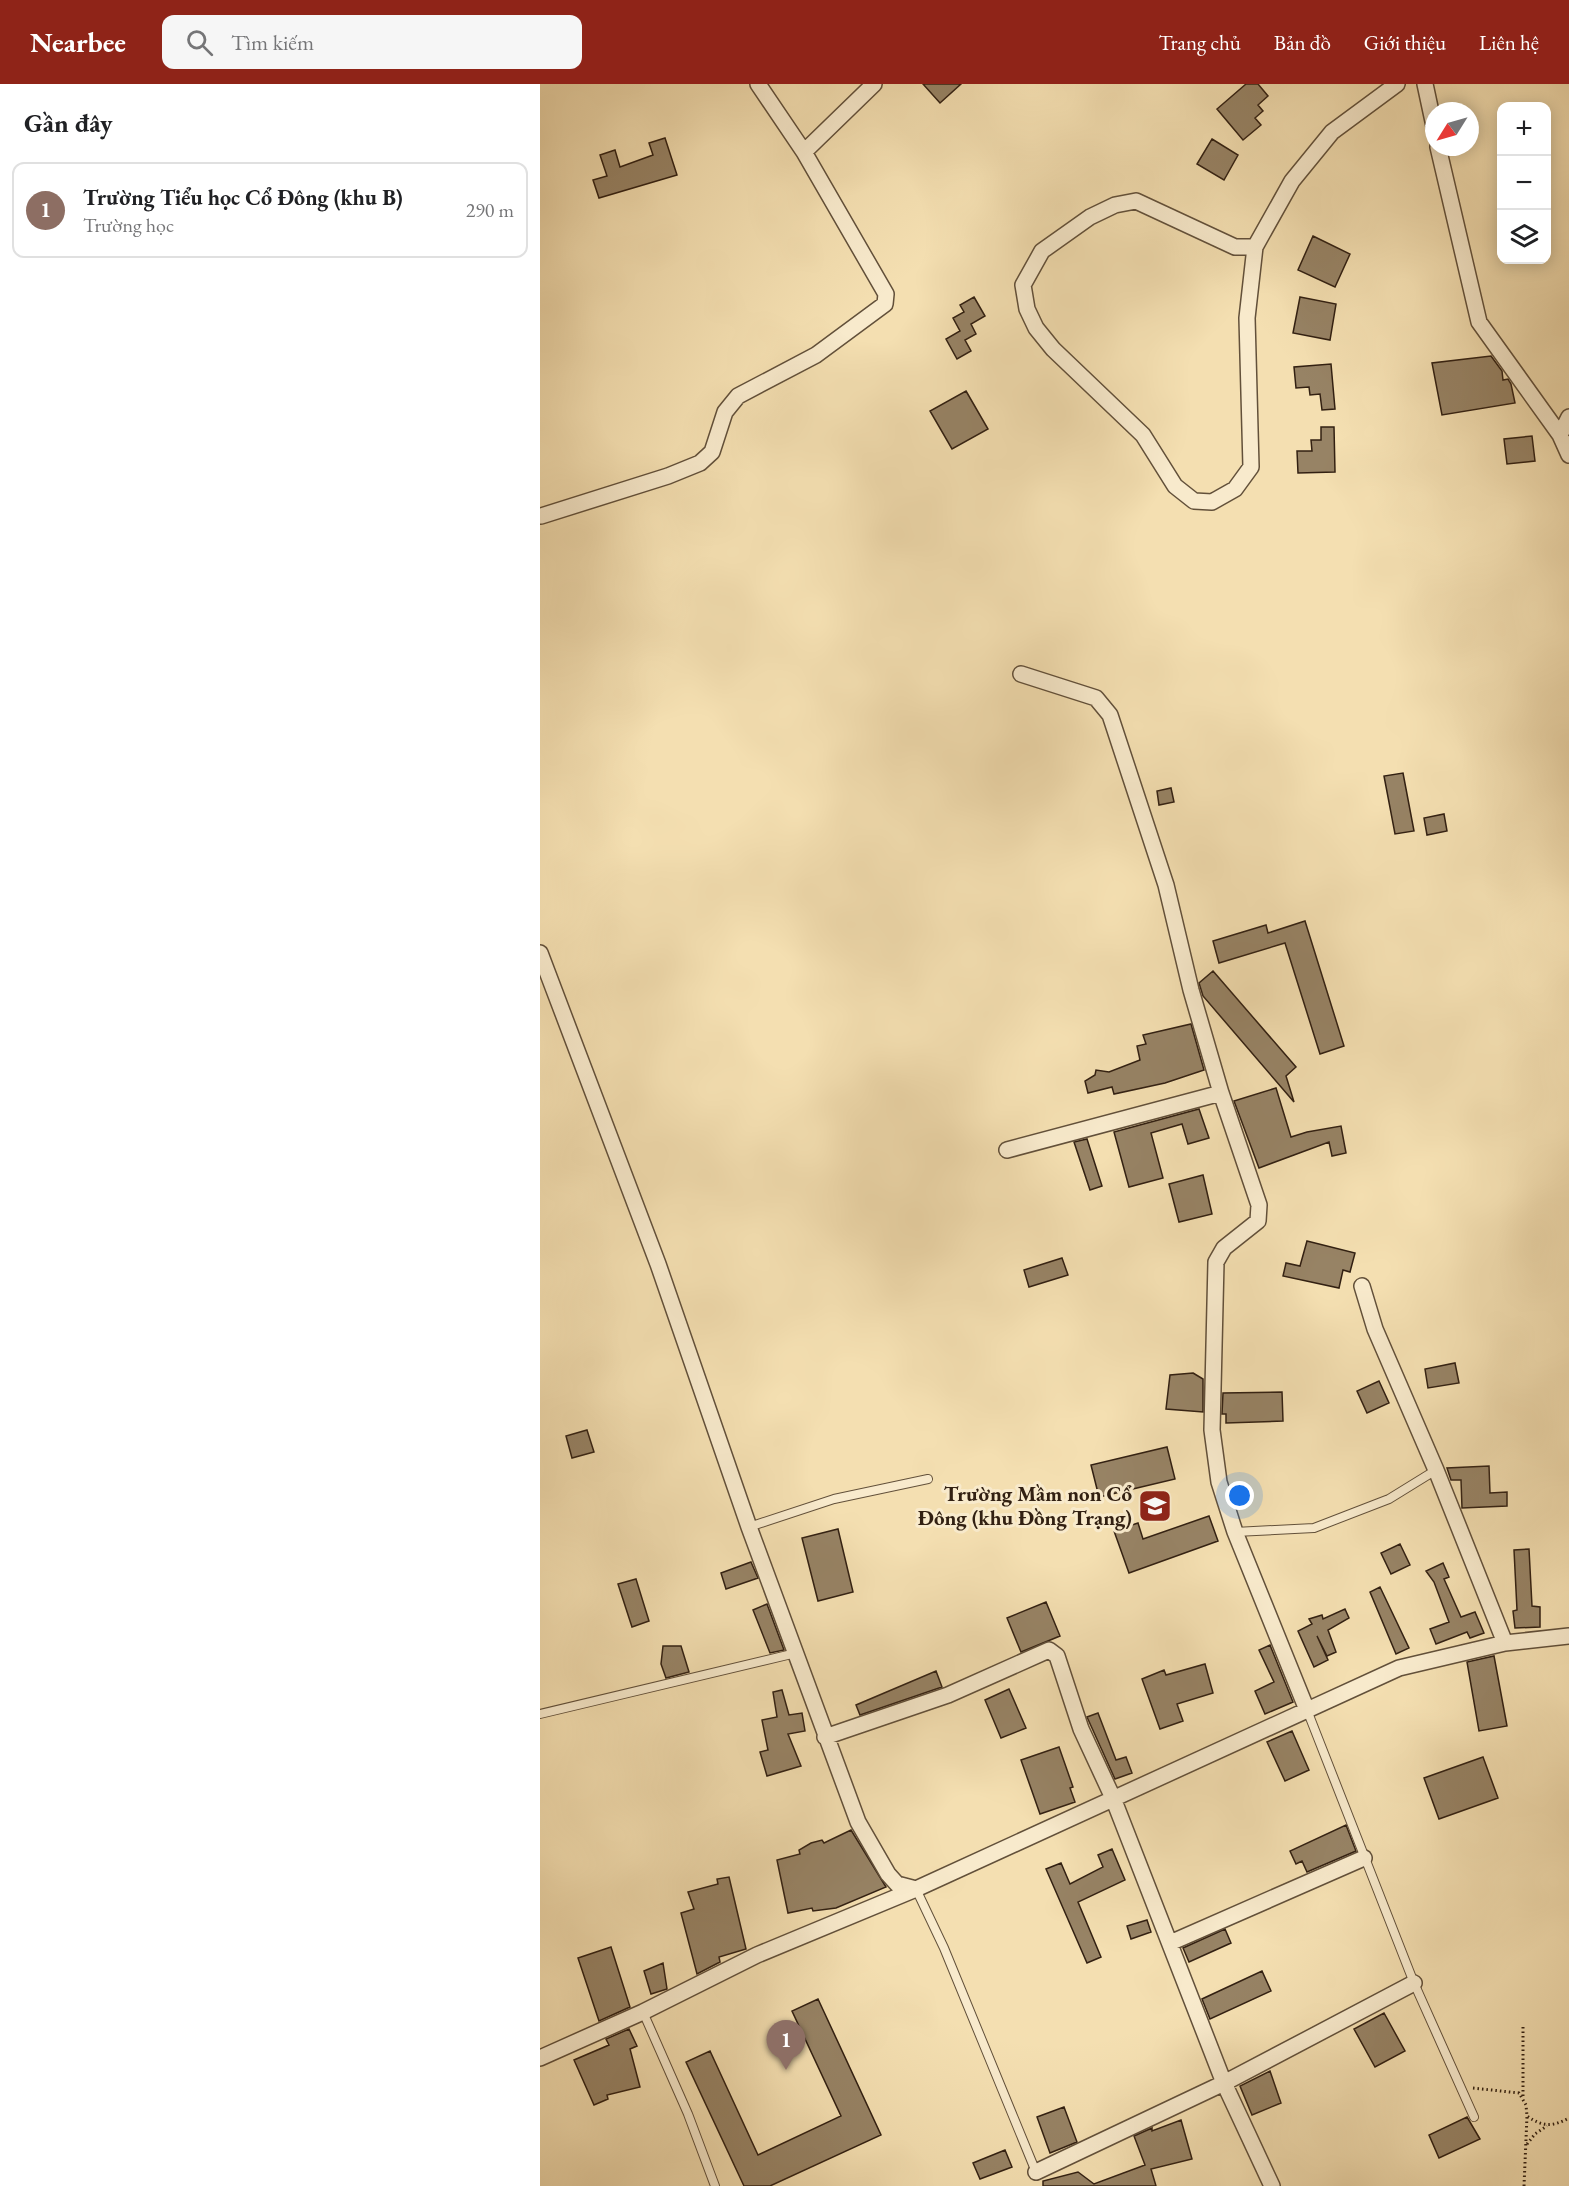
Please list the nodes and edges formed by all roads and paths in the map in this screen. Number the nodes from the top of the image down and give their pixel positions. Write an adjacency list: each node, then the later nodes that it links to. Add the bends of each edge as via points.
1 (758, 84): 6 (street)
2 (874, 84): 6 (street)
3 (1397, 84): 8 (street, via 1332,132 1292,181)
4 (1425, 84): 5 (street)
5 (1429, 102)
6 (804, 152): 12 (street, via 886,294 885,304 816,355 733,401 725,412 712,452 700,463)
7 (1440, 156): 10 (street, via 1479,322)
8 (1255, 247): 8 (street, via 1247,318 1251,467 1235,489 1212,502 1194,501 1174,486 1143,435 1036,328 1027,309 1023,285 1042,250 1115,204 1136,201 1234,247)
9 (1569, 417): 10 (street)
10 (1560, 435): 11 (street)
11 (1569, 455)
12 (541, 516)
13 (1021, 674): 15 (street, via 1096,698 1110,715 1166,885)
14 (540, 956): 20 (street, via 658,1264)
15 (1221, 1093): 16 (street); 21 (street, via 1260,1215 1254,1226 1218,1255 1215,1274 1212,1430 1219,1482)
16 (1007, 1150)
17 (1362, 1286): 18 (street, via 1375,1329)
18 (1436, 1470): 21 (lane, via 1389,1499 1314,1528); 23 (street)
19 (928, 1479): 20 (lane, via 834,1499)
20 (749, 1527): 24 (street)
21 (1235, 1532): 25 (street)
22 (1569, 1636): 23 (street)
23 (1505, 1643): 25 (street, via 1399,1668)
24 (796, 1653): 26 (lane); 27 (street)
25 (1308, 1710): 28 (street); 29 (lane)
26 (540, 1714)
27 (825, 1737): 28 (street, via 948,1695 1049,1650 1057,1656 1085,1738); 30 (street, via 858,1822 888,1874 897,1884)
28 (1113, 1798): 30 (street); 31 (street)
29 (1364, 1858): 31 (street); 32 (lane)
30 (916, 1889): 33 (street, via 757,1955); 44 (lane)
31 (1170, 1943): 36 (street)
32 (1414, 1983): 36 (street); 37 (lane)
33 (643, 2012): 35 (street); 45 (lane)
34 (1522, 2027): 38 (path)
35 (540, 2058)
36 (1224, 2082): 44 (street); 46 (street)
37 (1460, 2086): 38 (path, via 1510,2091 1519,2093); 40 (lane)
38 (1523, 2099): 39 (path)
39 (1527, 2116): 42 (path); 43 (path)
40 (1474, 2117)
41 (1569, 2118): 42 (path)
42 (1547, 2126): 43 (path)
43 (1527, 2144): 47 (path)
44 (1036, 2172)
45 (715, 2186)
46 (1272, 2186)
47 (1524, 2186)

